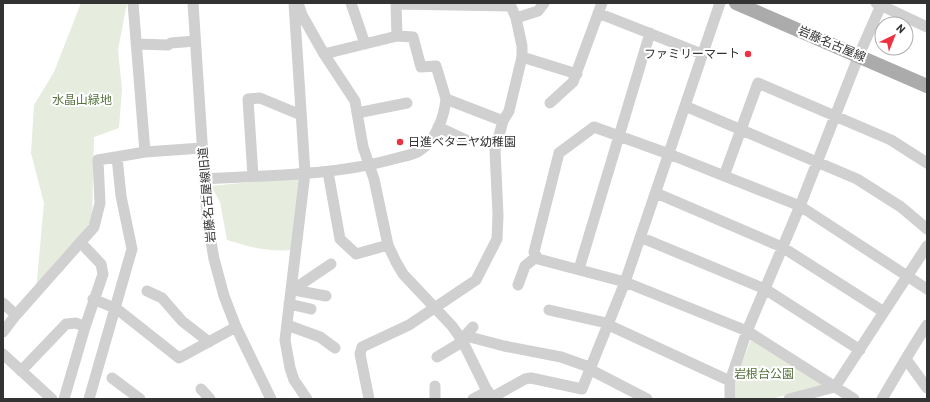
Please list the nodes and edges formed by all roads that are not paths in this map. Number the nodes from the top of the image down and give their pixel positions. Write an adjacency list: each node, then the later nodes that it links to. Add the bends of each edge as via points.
1 (133, 3): 18 (street)
2 (192, 3): 17 (street, 岩藤名古屋線旧道)
3 (294, 3): 31 (street)
4 (298, 3): 20 (street)
5 (351, 3): 19 (street)
6 (544, 3): 13 (street, via 538,11)
7 (720, 3): 21 (street)
8 (736, 3): 22 (main road, 岩藤名古屋線)
9 (395, 4): 10 (street); 16 (street)
10 (460, 4): 13 (street, via 511,6)
11 (880, 4): 14 (street); 22 (street)
12 (600, 8): 15 (street); 24 (street)
13 (516, 18): 23 (street)
14 (927, 27)
15 (650, 33): 21 (street); 36 (street)
16 (397, 36): 19 (street); 26 (street, via 413,37 420,67 436,66)
17 (195, 41): 18 (street, via 168,45); 38 (street, 岩藤名古屋線旧道)
18 (136, 44): 39 (street)
19 (365, 44): 20 (street)
20 (324, 54): 30 (street, via 355,101)
21 (702, 54): 29 (street)
22 (859, 55): 25 (main road, 岩藤名古屋線); 32 (street)
23 (522, 57): 24 (street); 33 (street, via 509,111)
24 (577, 74): 28 (street, via 573,82)
25 (927, 86)
26 (446, 99): 33 (street); 34 (street, via 443,118)
27 (407, 102): 30 (street)
28 (550, 103)
29 (685, 106): 35 (street); 40 (street)
30 (357, 114): 44 (street, via 363,147)
31 (301, 115): 46 (street); 47 (street, via 260,98 248,99)
32 (835, 116): 35 (street, via 758,83); 42 (street); 43 (street, via 891,140)
33 (503, 120): 73 (street, via 495,150 498,215 496,239 476,280)
34 (438, 127): 37 (street); 44 (street, via 427,145 418,152)
35 (741, 131): 42 (street); 48 (street)
36 (619, 137): 40 (street); 58 (street, via 594,127 559,153 534,252); 60 (street)
37 (466, 140)
38 (202, 148): 39 (street); 49 (street, 岩藤名古屋線旧道)
39 (145, 152): 41 (street)
40 (669, 154): 48 (street); 50 (street)
41 (117, 157): 54 (street, via 98,160 100,203 94,227); 72 (street, via 119,184 132,249)
42 (816, 161): 51 (street); 52 (street, via 857,179 901,207)
43 (927, 163)
44 (370, 165): 45 (street); 55 (street)
45 (328, 172): 46 (street); 55 (street, via 340,239 356,254)
46 (305, 173): 47 (street); 66 (street)
47 (253, 176): 49 (street)
48 (724, 176): 51 (street)
49 (204, 179): 82 (street, 岩藤名古屋線旧道, via 214,259)
50 (656, 193): 53 (street); 57 (street)
51 (800, 206): 57 (street); 61 (street)
52 (927, 229)
53 (640, 237): 62 (street); 64 (street)
54 (81, 243): 69 (street, via 101,264 103,274); 77 (street)
55 (388, 245): 73 (street, via 403,274)
56 (927, 246): 61 (street)
57 (782, 247): 64 (street); 76 (street)
58 (536, 257): 60 (street); 63 (street, via 525,266)
59 (331, 264): 66 (street)
60 (579, 269): 62 (street)
61 (908, 276): 65 (street); 76 (street)
62 (625, 282): 80 (street); 83 (street)
63 (518, 286)
64 (765, 289): 83 (street); 88 (street)
65 (927, 289)
66 (292, 290): 68 (street); 71 (street)
67 (147, 291): 86 (street, via 162,298 182,321)
68 (326, 296)
69 (93, 299): 72 (street); 79 (street)
70 (3, 303): 77 (street)
71 (289, 304): 74 (street); 78 (street)
72 (114, 307): 86 (street, via 179,358); 104 (street)
73 (435, 307): 85 (street); 109 (street, via 409,325 362,347 360,354)
74 (311, 309)
75 (549, 310): 80 (street, via 602,322)
76 (884, 312): 88 (street)
77 (16, 315): 84 (street)
78 (287, 324): 87 (street, via 320,337); 108 (street, via 285,340 290,368 294,380)
79 (84, 326): 93 (street, via 76,323 66,324); 103 (street)
80 (608, 326): 92 (street); 95 (street)
81 (927, 326): 90 (street)
82 (236, 327): 86 (street); 107 (street, 岩藤名古屋線旧道)
83 (747, 331): 95 (street); 97 (street)
84 (3, 332)
85 (467, 338): 91 (street, via 460,349); 92 (street, via 561,357); 100 (street)
86 (209, 342)
87 (335, 348)
88 (860, 350): 97 (street)
89 (3, 354): 93 (street)
90 (906, 359): 98 (street); 115 (street)
91 (435, 360)
92 (591, 369): 100 (street, via 582,389 531,378); 101 (street)
93 (22, 371): 102 (street)
94 (112, 378): 105 (street)
95 (730, 381): 112 (street)
96 (435, 386): 110 (street)
97 (835, 387): 113 (street); 114 (street)
98 (927, 388)
99 (202, 390): 106 (street)
100 (490, 396): 111 (street)
101 (644, 398)
102 (52, 399)
103 (64, 399)
104 (90, 399)
105 (140, 399)
106 (210, 399)
107 (271, 399)
108 (307, 399)
109 (369, 399)
110 (435, 399)
111 (473, 399)
112 (730, 399)
113 (789, 399)
114 (854, 399)
115 (882, 399)

